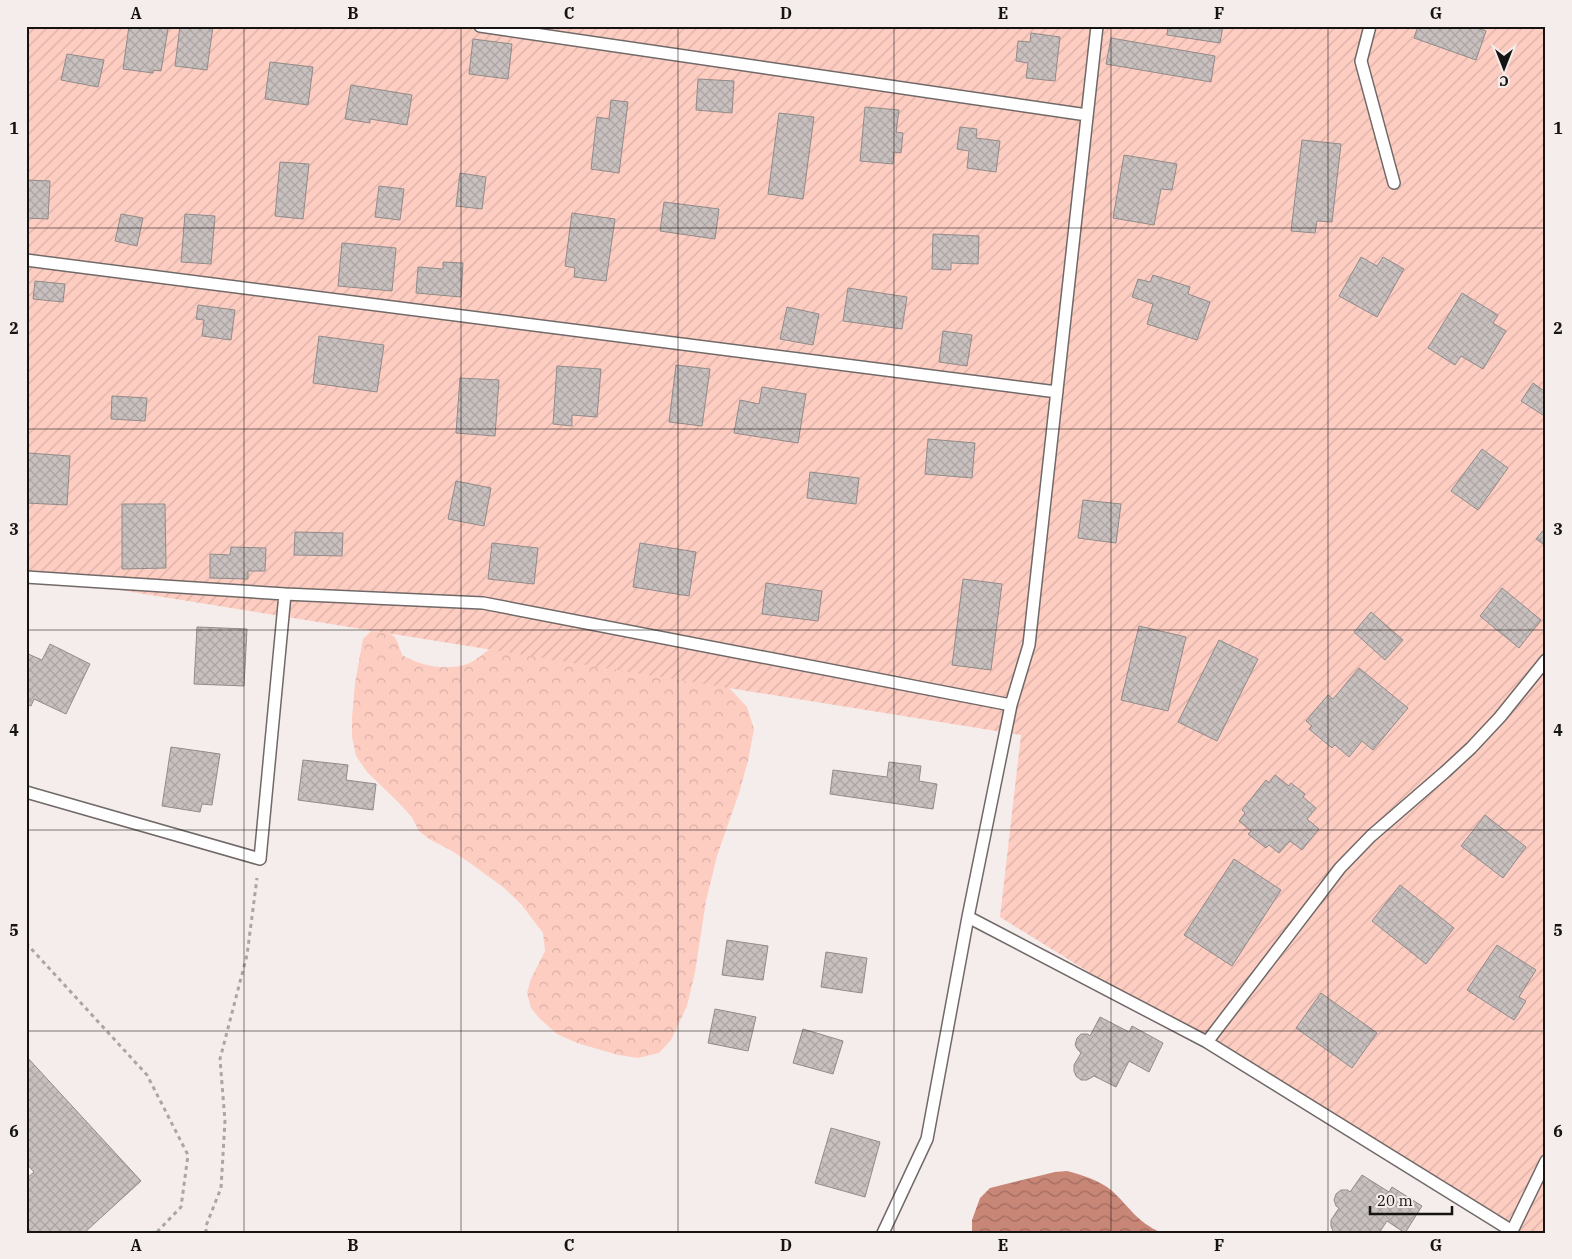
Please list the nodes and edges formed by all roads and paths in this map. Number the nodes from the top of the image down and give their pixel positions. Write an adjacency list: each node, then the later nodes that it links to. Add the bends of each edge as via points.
1 (480, 26): 4 (lane)
2 (1097, 26): 4 (lane)
3 (1370, 26): 5 (lane, via 1361,61)
4 (1087, 115): 7 (lane)
5 (1394, 183)
6 (26, 260): 7 (lane)
7 (1057, 392): 11 (lane, via 1029,645)
8 (26, 577): 9 (lane)
9 (285, 594): 11 (lane, via 484,603); 13 (lane)
10 (1546, 660): 16 (lane, via 1471,748 1371,836 1340,868)
11 (1011, 705): 14 (lane)
12 (26, 792): 13 (lane)
13 (260, 859): 20 (path, via 247,955 220,1059 225,1121 221,1188)
14 (968, 917): 16 (lane); 21 (lane, via 928,1139)
15 (26, 943): 19 (path, via 148,1075 188,1156 181,1207)
16 (1207, 1042): 18 (lane)
17 (1546, 1161): 18 (lane)
18 (1512, 1232)
19 (156, 1233)
20 (206, 1233)
21 (883, 1233)

